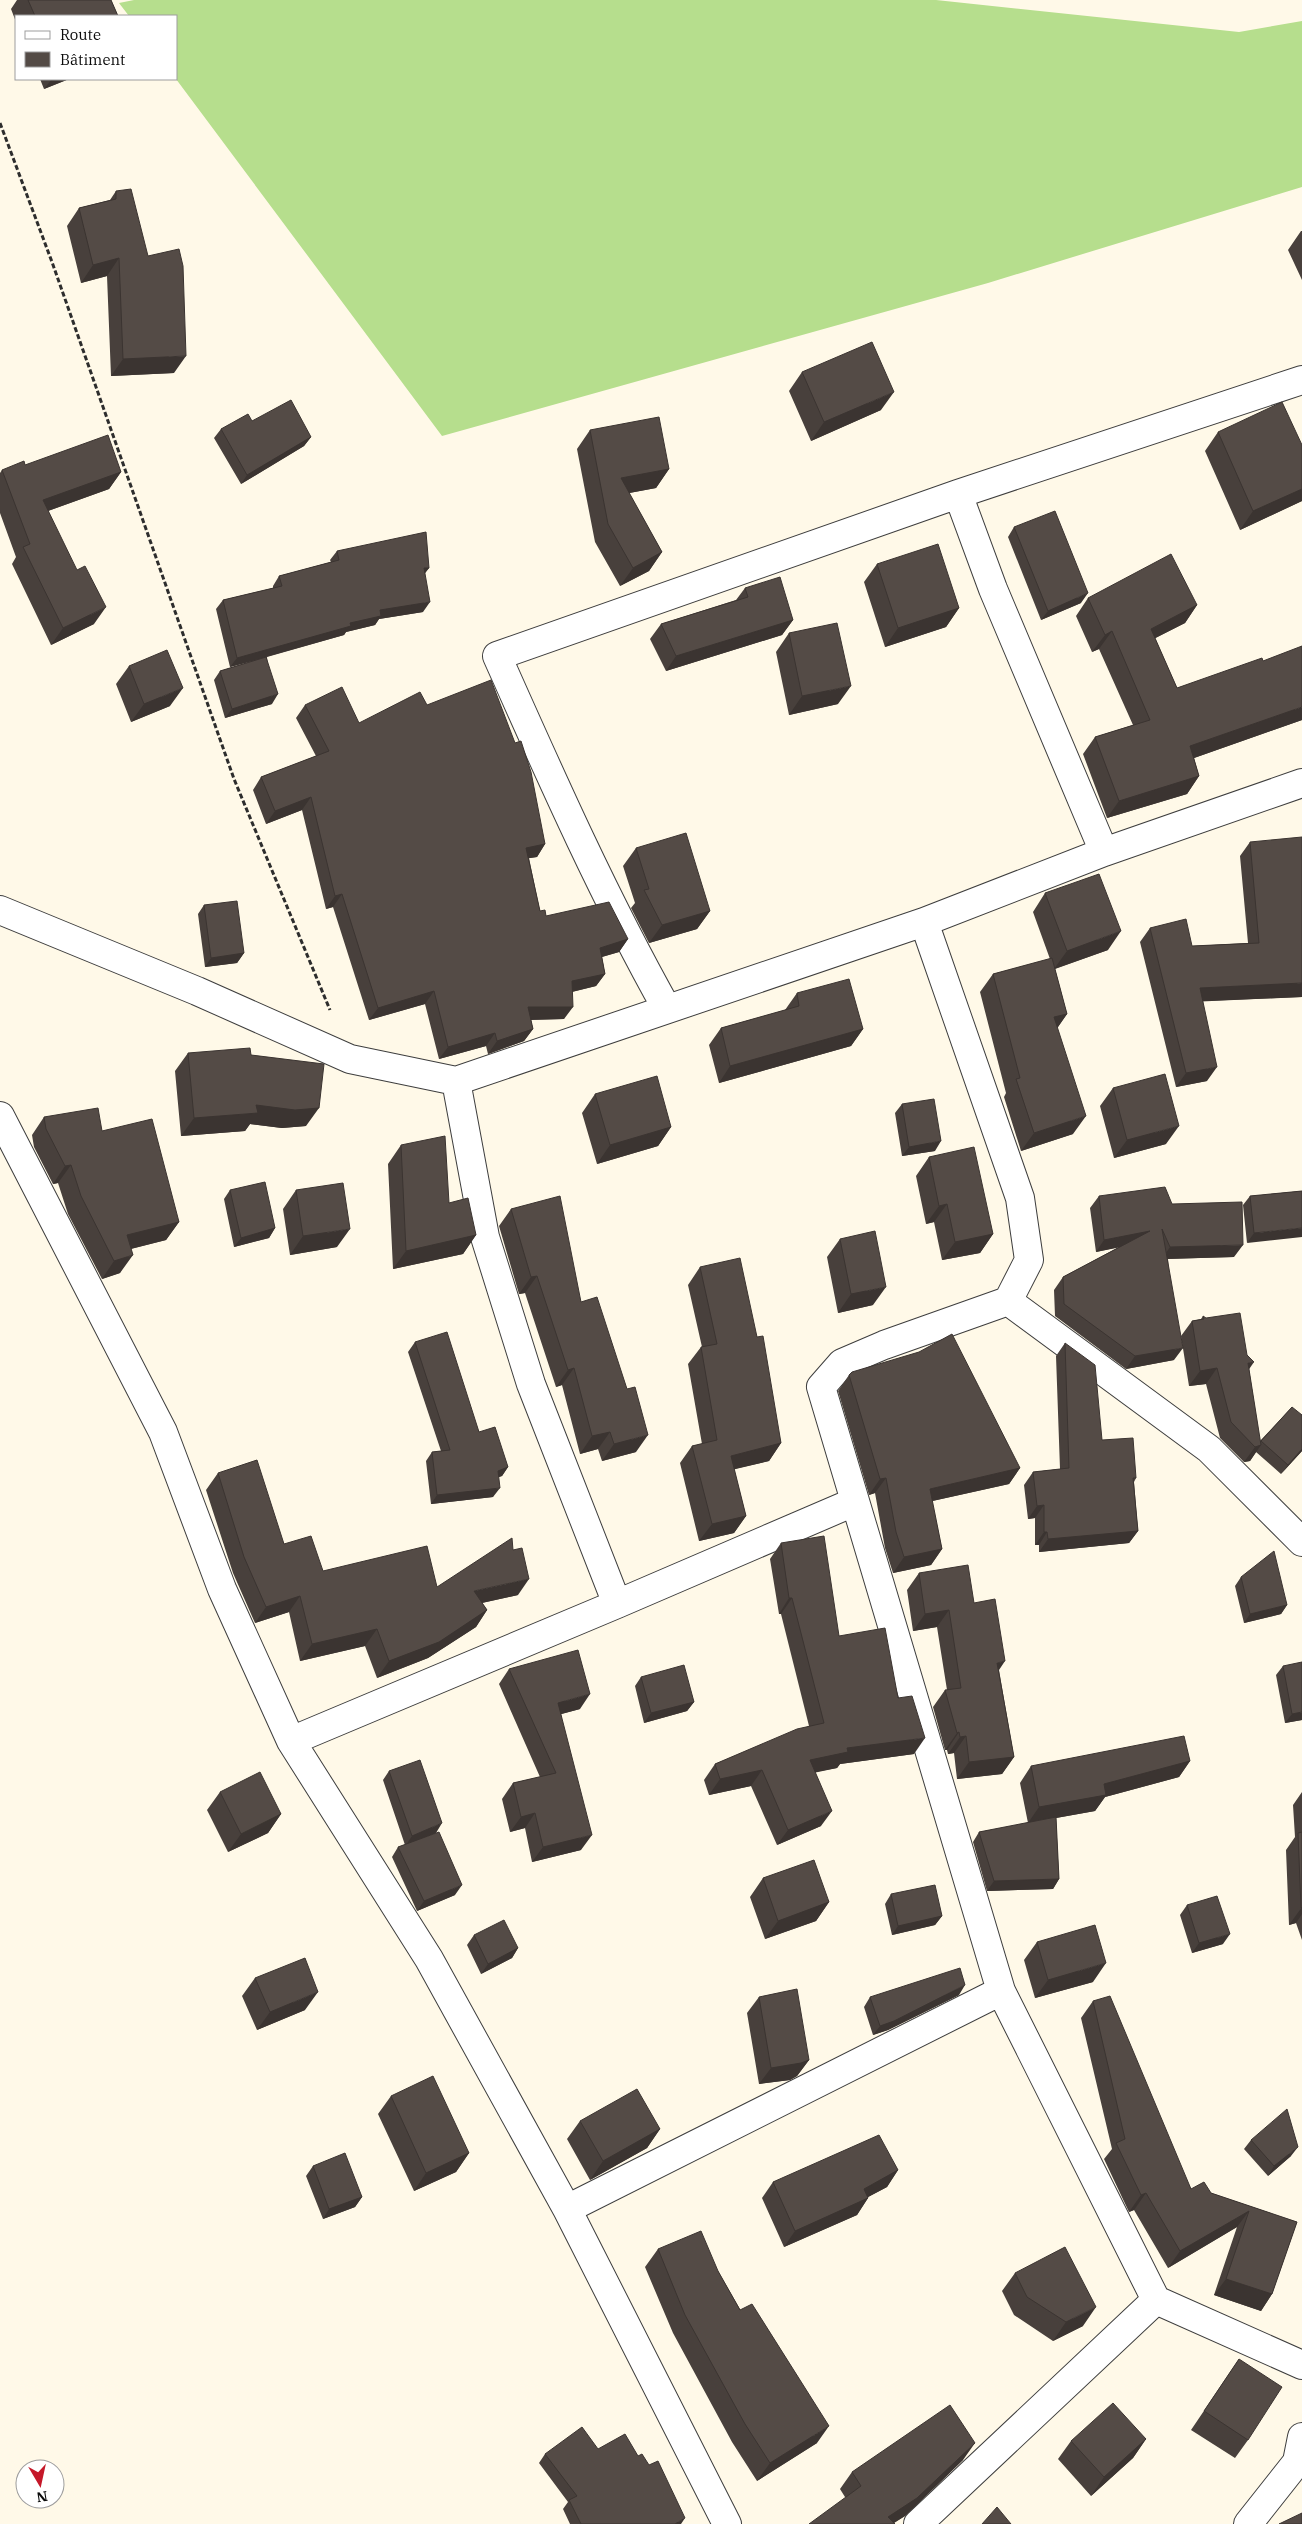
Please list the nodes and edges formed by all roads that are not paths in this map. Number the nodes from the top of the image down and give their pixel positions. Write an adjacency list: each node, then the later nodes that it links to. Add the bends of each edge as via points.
1 (1302, 380): 2 (street)
2 (958, 494): 4 (street, via 993,589); 7 (street, via 497,656 629,941)
3 (1302, 783): 4 (street)
4 (1104, 852): 6 (street)
5 (0, 910): 8 (street, via 350,1059)
6 (924, 922): 7 (street); 10 (street, via 1020,1198 1029,1260)
7 (667, 1009): 8 (street)
8 (456, 1082): 13 (street, via 485,1237 531,1384)
9 (0, 1116): 14 (street, via 163,1432 222,1589)
10 (1008, 1301): 11 (street, via 842,1363 821,1387); 12 (street, via 1209,1449)
11 (854, 1502): 13 (street); 15 (street)
12 (1302, 1542)
13 (617, 1604): 14 (street)
14 (291, 1740): 16 (street, via 429,1959)
15 (1001, 1991): 16 (street); 17 (street)
16 (567, 2209): 20 (street)
17 (1156, 2300): 18 (street); 21 (street)
18 (1302, 2365)
19 (1302, 2437): 22 (street, via 1297,2462)
20 (727, 2524)
21 (918, 2524)
22 (1248, 2524)

